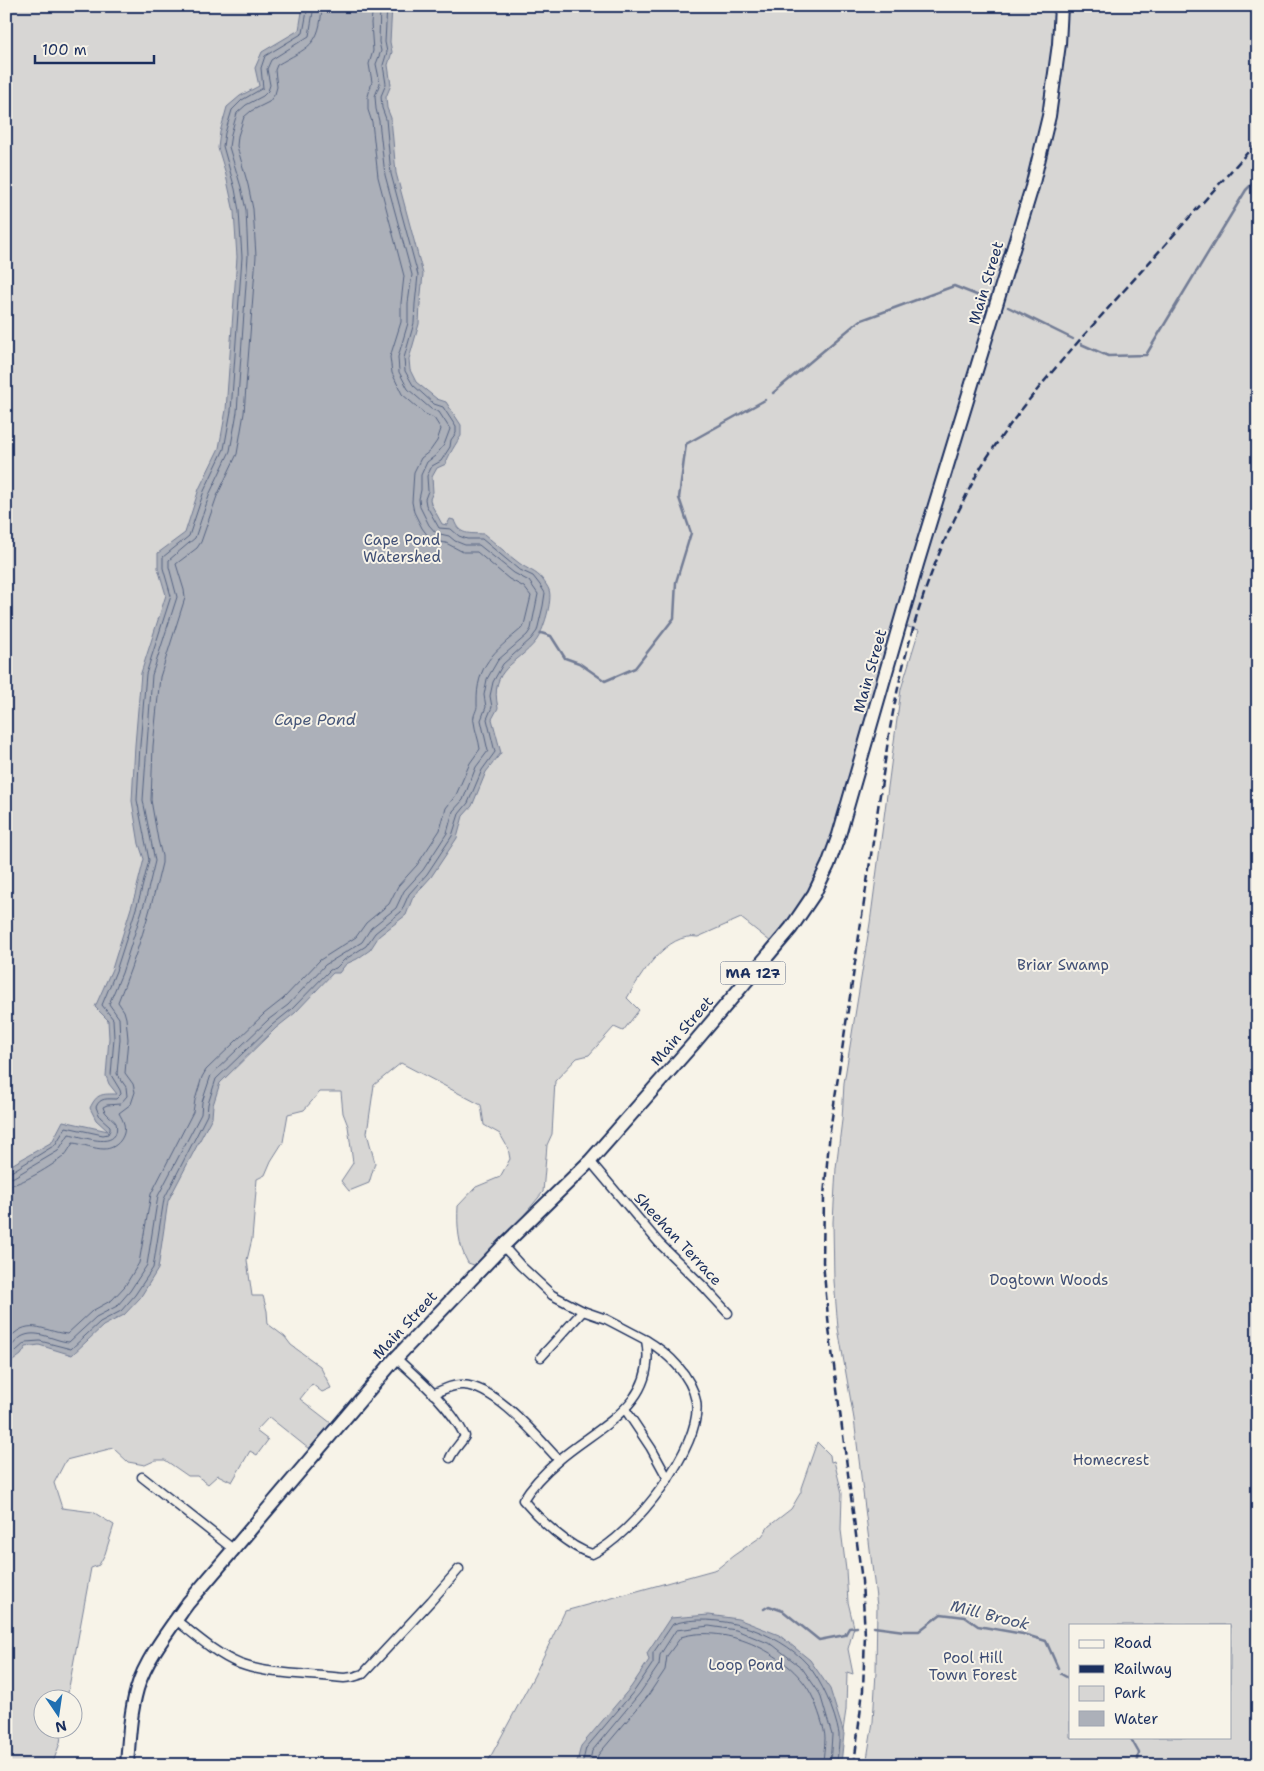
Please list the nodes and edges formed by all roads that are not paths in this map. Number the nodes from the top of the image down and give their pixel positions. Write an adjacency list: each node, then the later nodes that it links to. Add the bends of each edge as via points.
1 (1061, 6): 2 (main road, Main Street / MA 127, via 1049,116 1032,187 828,866 791,928)
2 (590, 1161): 3 (main road, Main Street / MA 127); 5 (street, Sheehan Terrace, via 659,1243)
3 (503, 1246): 4 (street, via 552,1295); 8 (main road, Main Street / MA 127)
4 (583, 1311): 6 (street); 7 (street)
5 (728, 1313)
6 (646, 1340): 10 (street, via 648,1352 642,1383); 14 (street, via 674,1361 696,1401 694,1429)
7 (542, 1357)
8 (396, 1358): 9 (street); 15 (main road, Main Street / MA 127)
9 (433, 1394): 11 (street, via 454,1418 464,1436); 12 (street, via 462,1385 479,1389 506,1406)
10 (625, 1409): 12 (street); 14 (street)
11 (450, 1458)
12 (559, 1460): 14 (street, via 530,1488 523,1500 582,1552 592,1554 610,1544 633,1524)
13 (142, 1478): 15 (street)
14 (668, 1479)
15 (234, 1549): 17 (main road, Main Street / MA 127)
16 (459, 1568): 17 (street, via 362,1674 353,1677 275,1671 240,1664 218,1652)
17 (176, 1620): 18 (main road, Main Street / MA 127, via 152,1656 138,1687 130,1723)
18 (127, 1765)

